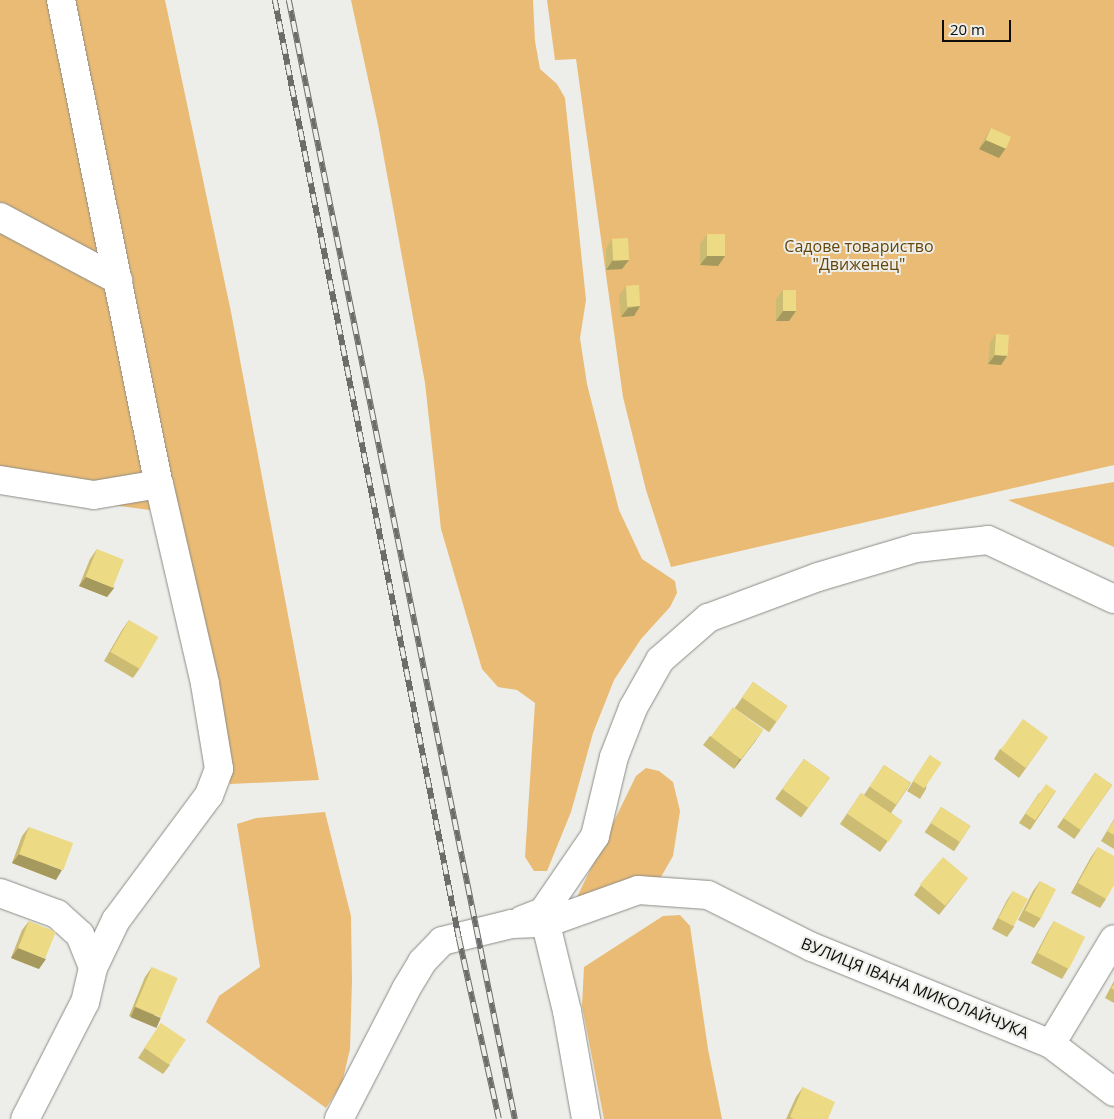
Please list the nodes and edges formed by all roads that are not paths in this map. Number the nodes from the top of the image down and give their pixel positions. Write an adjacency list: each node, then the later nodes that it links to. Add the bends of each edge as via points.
1 (61, 0): 3 (street)
2 (0, 217): 3 (street)
3 (118, 280): 5 (street)
4 (0, 480): 5 (street, via 94,495)
5 (159, 484): 10 (street, via 205,684 219,769 209,795 116,920)
6 (1114, 599): 8 (street, via 988,540 916,548 818,577 708,618 660,660 633,708 614,757 594,836)
7 (0, 893): 10 (street, via 57,914 80,936)
8 (545, 918): 11 (street, ВУЛИЦЯ ІВАНА МИКОЛАЙЧУКА, via 638,890 708,895 812,946); 14 (street, via 442,941 422,962); 15 (street, via 567,1011)
9 (1114, 939): 11 (street)
10 (93, 968): 13 (street, via 85,1002)
11 (1051, 1044): 12 (street, ВУЛИЦЯ ІВАНА МИКОЛАЙЧУКА)
12 (1114, 1092)
13 (25, 1119)
14 (340, 1119)
15 (586, 1119)

